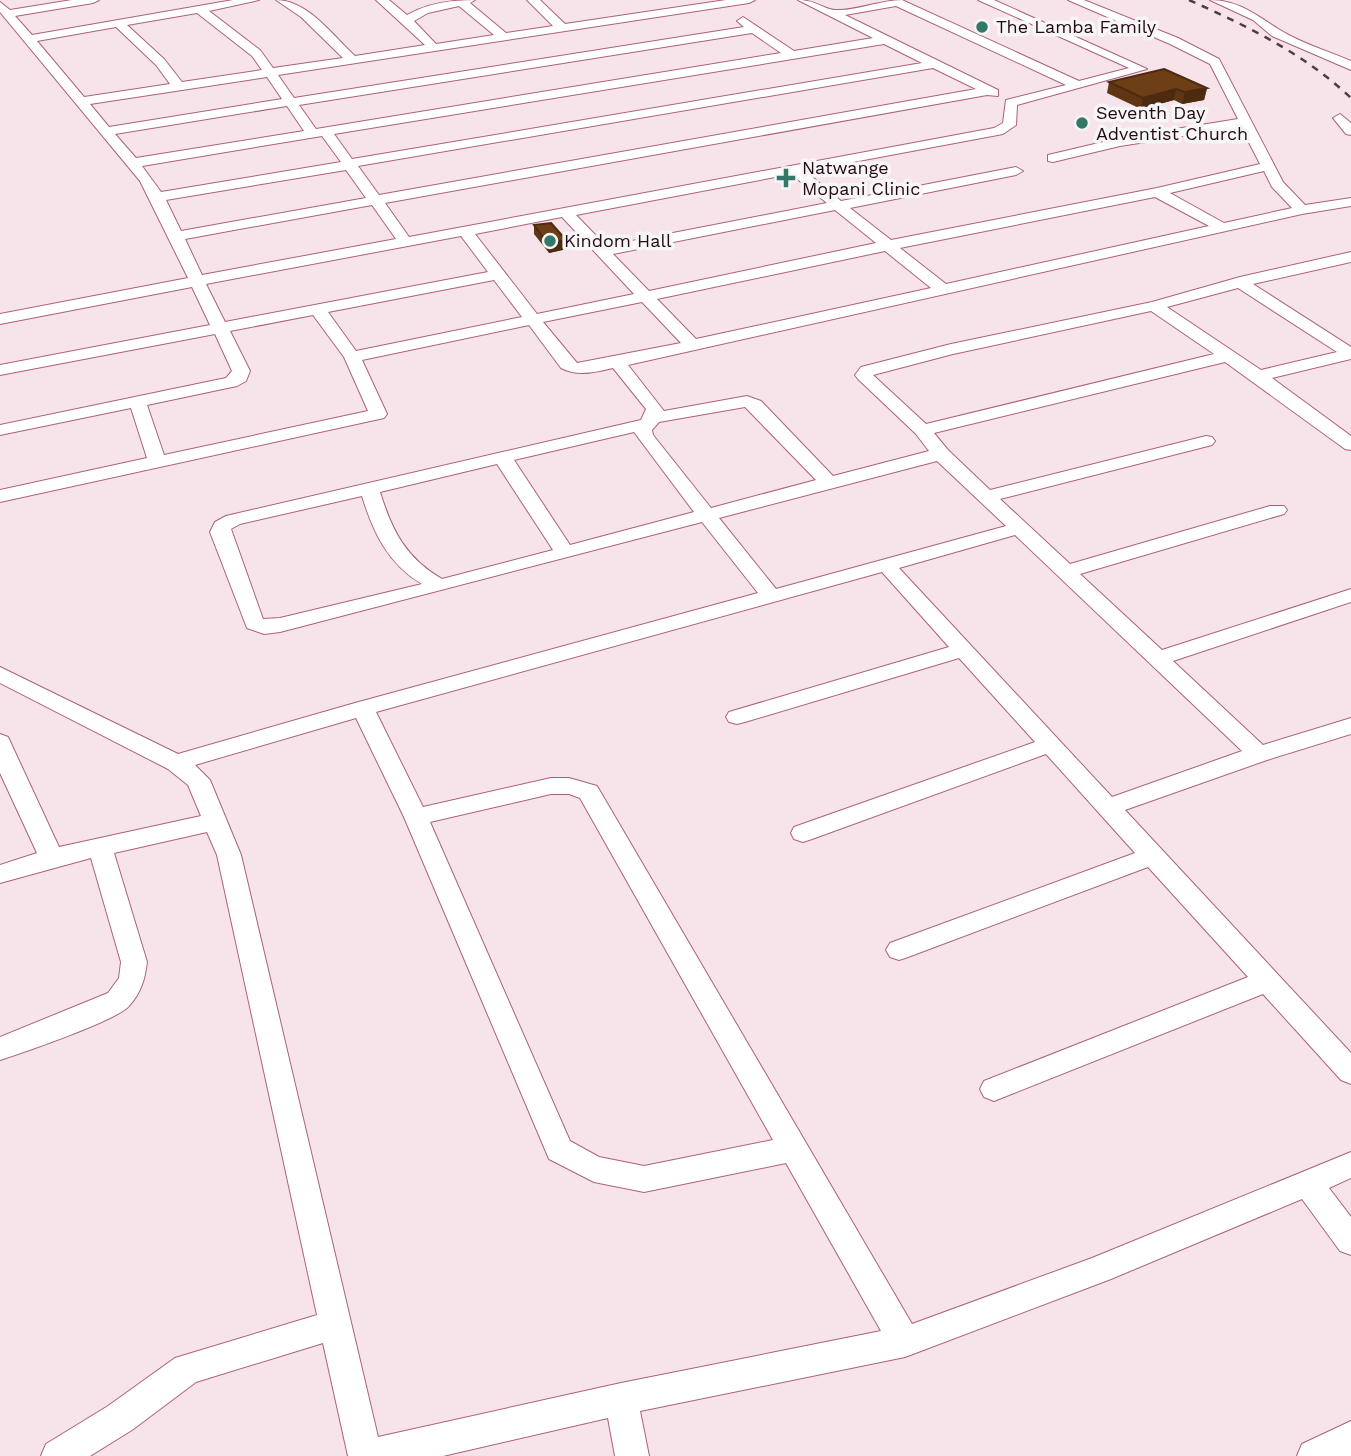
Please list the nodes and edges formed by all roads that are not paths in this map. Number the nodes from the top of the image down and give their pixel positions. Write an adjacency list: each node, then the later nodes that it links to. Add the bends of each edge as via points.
1 (93, 0): 15 (street)
2 (253, 0): 16 (street)
3 (282, 0): 30 (street, via 305,15)
4 (383, 0): 19 (street)
5 (463, 0): 19 (street, via 424,10); 24 (street)
6 (533, 0): 22 (street)
7 (749, 0): 13 (street)
8 (804, 0): 17 (street)
9 (984, 0): 21 (street)
10 (1074, 0): 41 (street, via 1210,59 1219,66)
11 (1216, 0): 32 (street)
12 (895, 1): 17 (street); 25 (street)
13 (715, 2): 18 (street); 23 (street)
14 (631, 9): 18 (street)
15 (4, 10): 26 (street)
16 (200, 10): 20 (street); 33 (street, via 246,44)
17 (834, 14): 27 (street)
18 (643, 16): 22 (street)
19 (407, 20): 28 (street)
20 (118, 23): 26 (street); 34 (street, via 160,62)
21 (1032, 23): 25 (street); 35 (street, via 1141,69)
22 (562, 28): 24 (street)
23 (755, 29): 29 (street); 38 (street)
24 (502, 36): 28 (street)
25 (973, 36): 35 (street)
26 (29, 39): 37 (street)
27 (885, 40): 29 (street); 31 (street)
28 (432, 46): 30 (street)
29 (794, 57): 44 (street)
30 (351, 59): 33 (street)
31 (936, 64): 36 (street); 47 (street)
32 (1351, 66)
33 (268, 72): 34 (street); 38 (street)
34 (178, 86): 37 (street)
35 (1079, 86): 39 (street)
36 (989, 91): 39 (street); 53 (street)
37 (83, 101): 42 (street)
38 (289, 102): 42 (street); 44 (street)
39 (1011, 103): 49 (street, via 1009,125 998,131)
40 (1340, 118): 43 (street)
41 (1247, 122): 45 (street, via 1119,142); 48 (street)
42 (106, 131): 46 (street)
43 (1351, 131)
44 (320, 133): 46 (street); 47 (street)
45 (1053, 158)
46 (133, 163): 52 (street)
47 (348, 164): 52 (street); 53 (street)
48 (1268, 166): 51 (street); 56 (street, via 1277,184)
49 (793, 169): 55 (street); 57 (street)
50 (1016, 171): 55 (street)
51 (1157, 192): 58 (street); 62 (street)
52 (158, 197): 60 (street)
53 (377, 201): 60 (street); 61 (street)
54 (1351, 202): 56 (street)
55 (838, 206): 62 (street); 63 (street)
56 (1302, 211): 58 (street)
57 (565, 212): 59 (street); 63 (street)
58 (1223, 228): 70 (street)
59 (465, 231): 61 (street); 66 (street)
60 (177, 236): 68 (street)
61 (406, 243): 68 (street)
62 (886, 246): 70 (street); 71 (street)
63 (603, 251): 71 (street)
64 (1351, 257): 65 (street)
65 (1328, 262): 67 (street); 69 (street)
66 (500, 274): 73 (street); 75 (street)
67 (1351, 275)
68 (197, 281): 74 (street); 76 (street)
69 (1240, 282): 72 (street); 78 (street)
70 (942, 289): 77 (street)
71 (645, 296): 75 (street); 77 (street)
72 (1154, 306): 79 (street); 86 (street, via 867,371 867,380)
73 (318, 310): 76 (street); 80 (street)
74 (0, 319)
75 (534, 319): 80 (street); 81 (street, via 574,368)
76 (220, 328): 82 (street); 84 (street, via 240,377 231,383)
77 (691, 344): 81 (street)
78 (1351, 354): 83 (street)
79 (1227, 356): 83 (street); 86 (street)
80 (352, 358): 92 (street, via 377,414)
81 (617, 362): 85 (street, via 654,408)
82 (0, 370)
83 (1258, 376): 89 (street)
84 (138, 403): 87 (street); 92 (street)
85 (650, 421): 91 (street); 93 (street, via 747,401); 98 (street, via 643,429 644,436)
86 (922, 429): 90 (street)
87 (0, 430)
88 (1206, 441): 96 (street)
89 (1351, 445)
90 (941, 454): 93 (street); 96 (street)
91 (502, 457): 94 (street); 100 (street)
92 (158, 463): 95 (street)
93 (828, 482): 98 (street)
94 (370, 489): 103 (street, via 386,535 404,564); 103 (street, via 222,526 220,532 254,622 264,627 280,625)
95 (0, 496)
96 (988, 496): 99 (street)
97 (1277, 510): 102 (street)
98 (705, 516): 100 (street); 105 (street)
99 (1019, 528): 101 (street); 102 (street)
100 (564, 552): 103 (street)
101 (886, 565): 105 (street); 106 (street)
102 (1066, 572): 107 (street)
103 (440, 586)
104 (1351, 595): 107 (street)
105 (771, 596): 109 (street)
106 (964, 649): 110 (street); 113 (street)
107 (1156, 659): 114 (street)
108 (0, 674): 115 (street)
109 (363, 708): 115 (street); 117 (street)
110 (737, 717)
111 (1351, 726): 114 (street)
112 (0, 741): 122 (street)
113 (1052, 744): 116 (street); 119 (street)
114 (1259, 754): 116 (street)
115 (176, 763): 118 (street, via 198,780)
116 (1108, 807): 121 (street)
117 (416, 817): 129 (street, via 551,786 589,792); 129 (street, via 559,1150 594,1169 644,1180)
118 (217, 821): 120 (street); 133 (street, via 229,855)
119 (803, 833)
120 (100, 847): 122 (street); 126 (street, via 134,962 132,980 118,1001)
121 (1153, 856): 124 (street); 125 (street)
122 (52, 858): 123 (street)
123 (0, 874)
124 (899, 950)
125 (1267, 981): 127 (street); 128 (street)
126 (0, 1049)
127 (1351, 1072)
128 (994, 1088)
129 (796, 1148): 134 (street)
130 (1351, 1165): 131 (street)
131 (1308, 1183): 132 (street); 134 (street, via 1100,1269)
132 (1351, 1241)
133 (334, 1325): 137 (street, via 187,1369); 138 (street)
134 (905, 1342): 135 (street)
135 (621, 1399): 138 (street); 139 (street)
136 (1351, 1438): 140 (street)
137 (58, 1456)
138 (367, 1456)
139 (632, 1456)
140 (1314, 1456)

